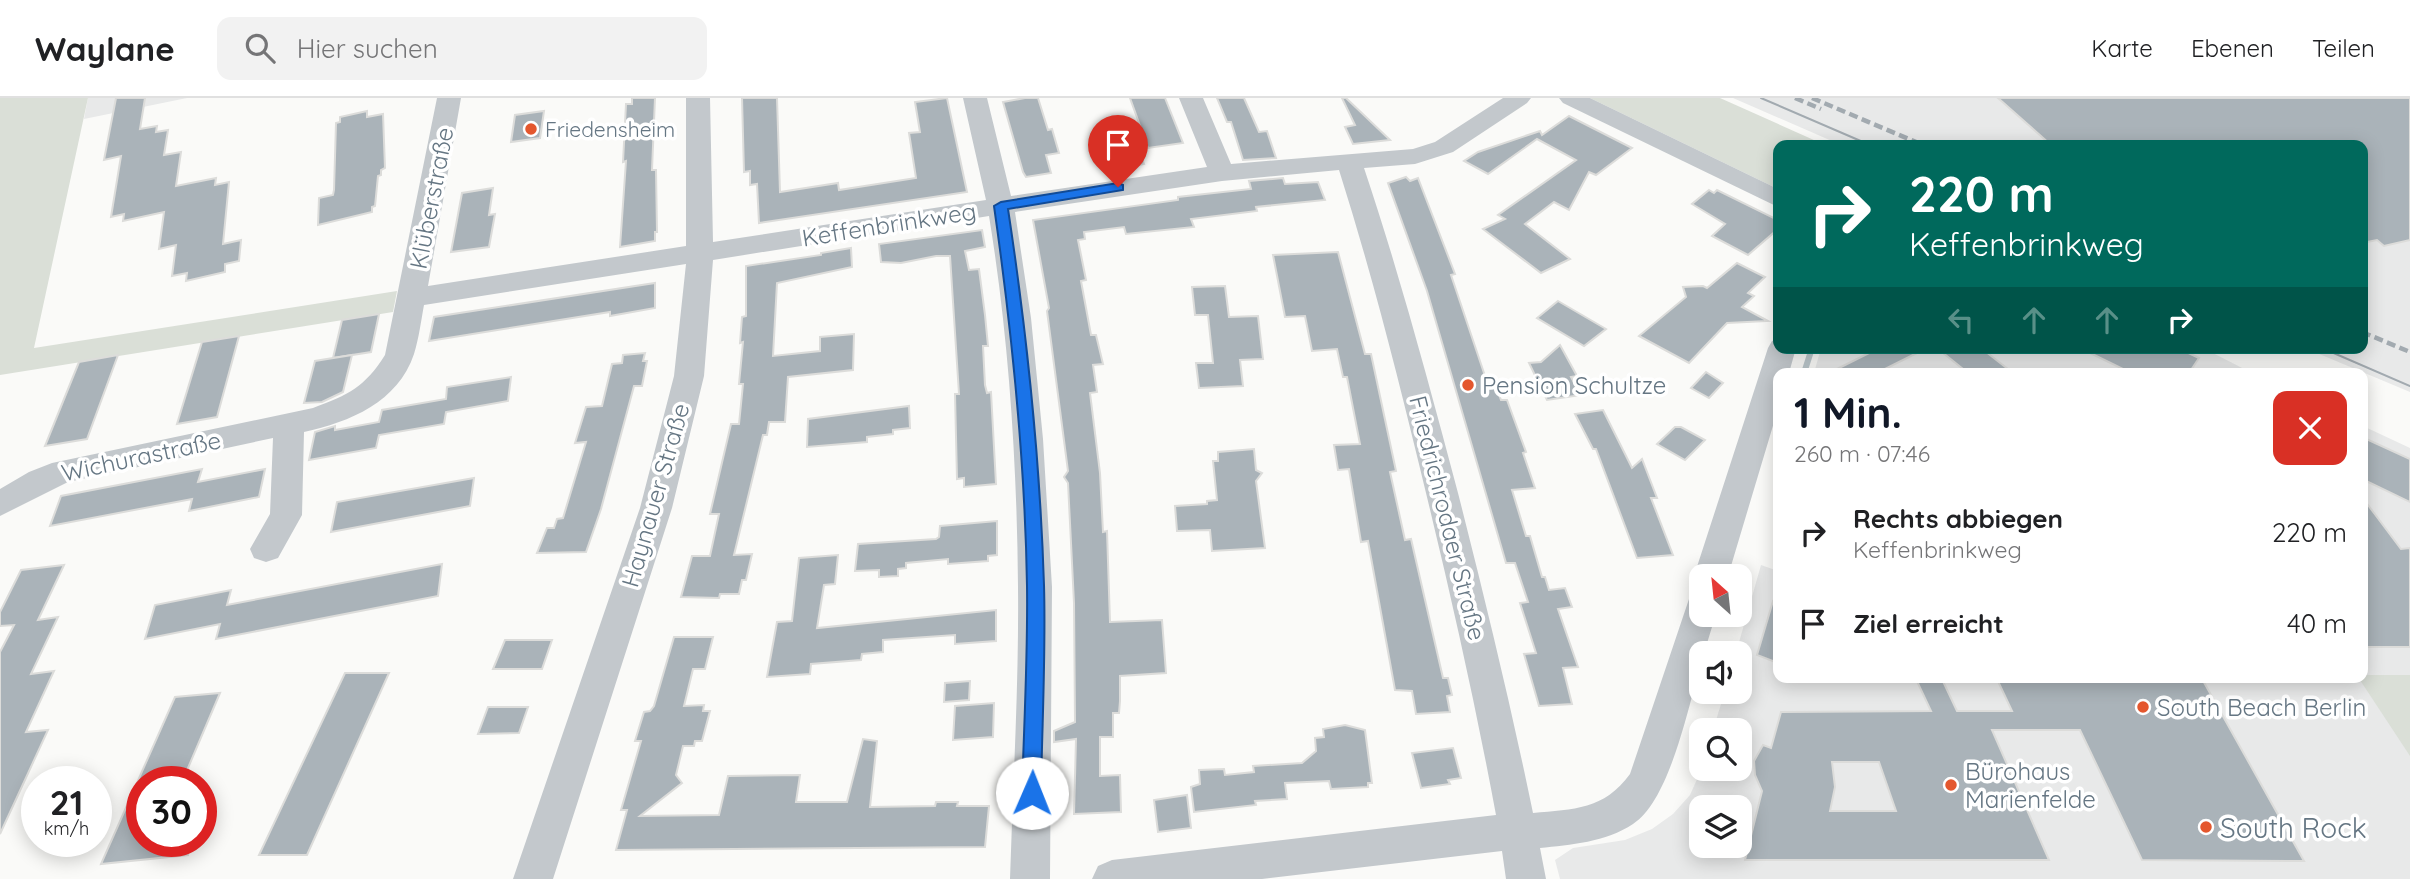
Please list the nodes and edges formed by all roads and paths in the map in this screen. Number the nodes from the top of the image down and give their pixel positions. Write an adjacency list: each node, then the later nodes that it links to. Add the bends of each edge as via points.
1 (449, 98): 12 (street, Klüberstraße)
2 (698, 98): 11 (street, Haynauer Straße)
3 (975, 98): 10 (street)
4 (1191, 98): 8 (street)
5 (1519, 98): 7 (street, Keffenbrinkweg, via 1430,153)
6 (1571, 98): 9 (street)
7 (1349, 162): 8 (street, Keffenbrinkweg); 19 (street, Friedrichrodaer Straße, via 1411,369 1494,706)
8 (1222, 173): 10 (street, Keffenbrinkweg)
9 (1773, 197)
10 (1001, 206): 11 (street, Keffenbrinkweg); 21 (street, via 1024,386 1035,579)
11 (700, 253): 12 (street, Keffenbrinkweg); 20 (street, Haynauer Straße, via 690,364 676,434 656,508)
12 (412, 298): 14 (street, Wichurastraße, via 399,355 383,382 339,411)
13 (1773, 377): 17 (street)
14 (289, 425): 15 (street, Wichurastraße, via 64,471); 16 (street, via 286,515)
15 (0, 504)
16 (266, 549)
17 (1715, 564)
18 (1695, 627): 19 (street, via 1646,782 1635,800 1622,811 1586,824)
19 (1518, 830): 22 (street); 23 (street, Friedrichrodaer Straße)
20 (533, 879)
21 (1030, 879)
22 (1112, 879)
23 (1526, 879)

